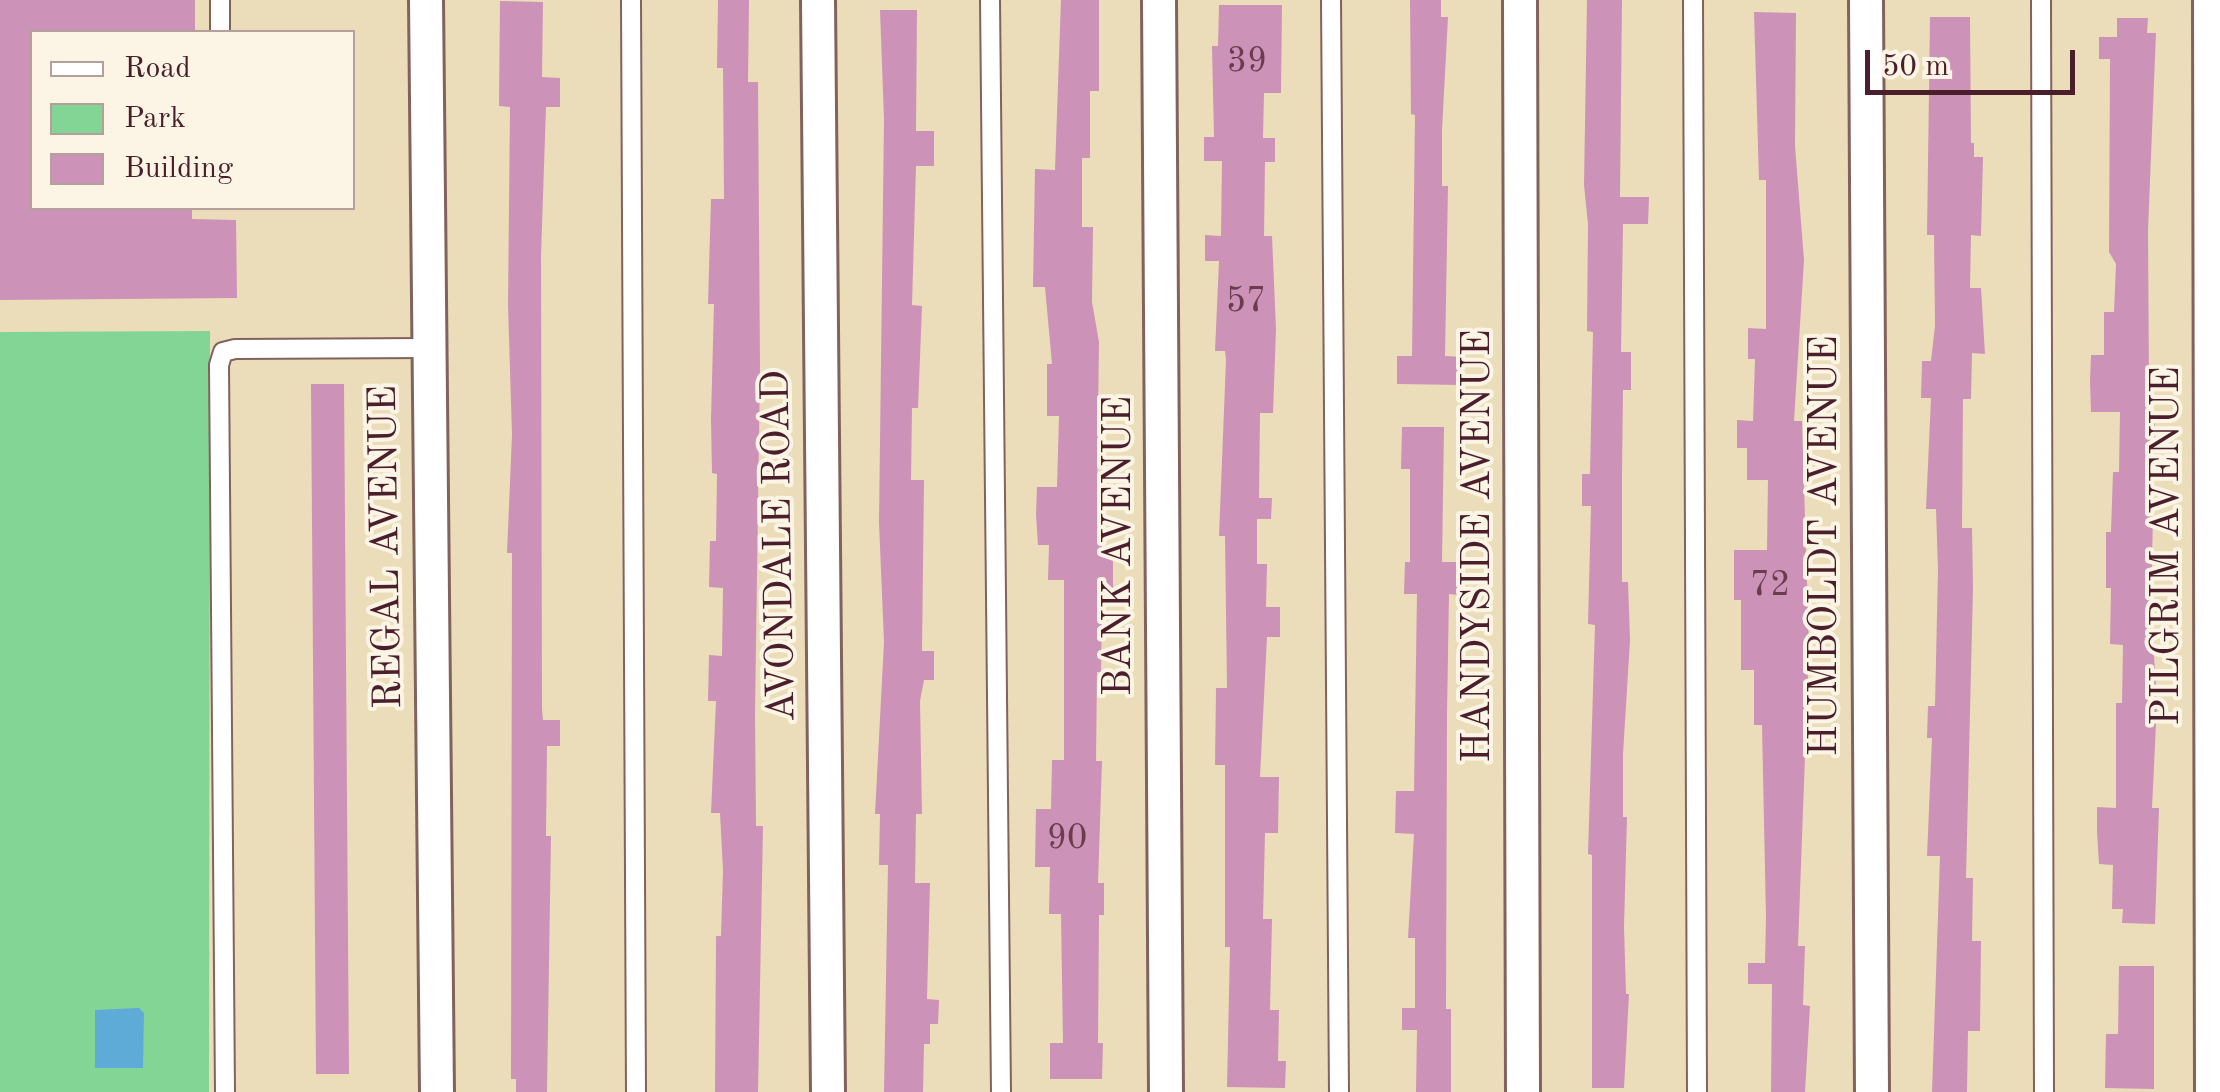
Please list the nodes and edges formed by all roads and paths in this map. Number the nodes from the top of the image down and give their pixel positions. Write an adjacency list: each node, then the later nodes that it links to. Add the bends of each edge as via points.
1 (220, 0): 13 (lane)
2 (426, 0): 14 (street, REGAL AVENUE)
3 (631, 0): 17 (lane)
4 (818, 0): 18 (street, AVONDALE ROAD)
5 (990, 0): 19 (lane)
6 (1158, 0): 20 (street, BANK AVENUE)
7 (1331, 0): 21 (lane)
8 (1520, 0): 22 (street, HANDYSIDE AVENUE)
9 (1693, 0): 23 (lane)
10 (1866, 0): 24 (street, HUMBOLDT AVENUE)
11 (2040, 0): 25 (lane)
12 (2210, 0): 26 (street, PILGRIM AVENUE)
13 (220, 30)
14 (426, 348): 15 (lane, via 234,349 224,352 219,366); 16 (street, REGAL AVENUE)
15 (224, 1092)
16 (437, 1092)
17 (636, 1092)
18 (828, 1092)
19 (1000, 1092)
20 (1166, 1092)
21 (1339, 1092)
22 (1522, 1092)
23 (1697, 1092)
24 (1872, 1092)
25 (2044, 1092)
26 (2212, 1092)

